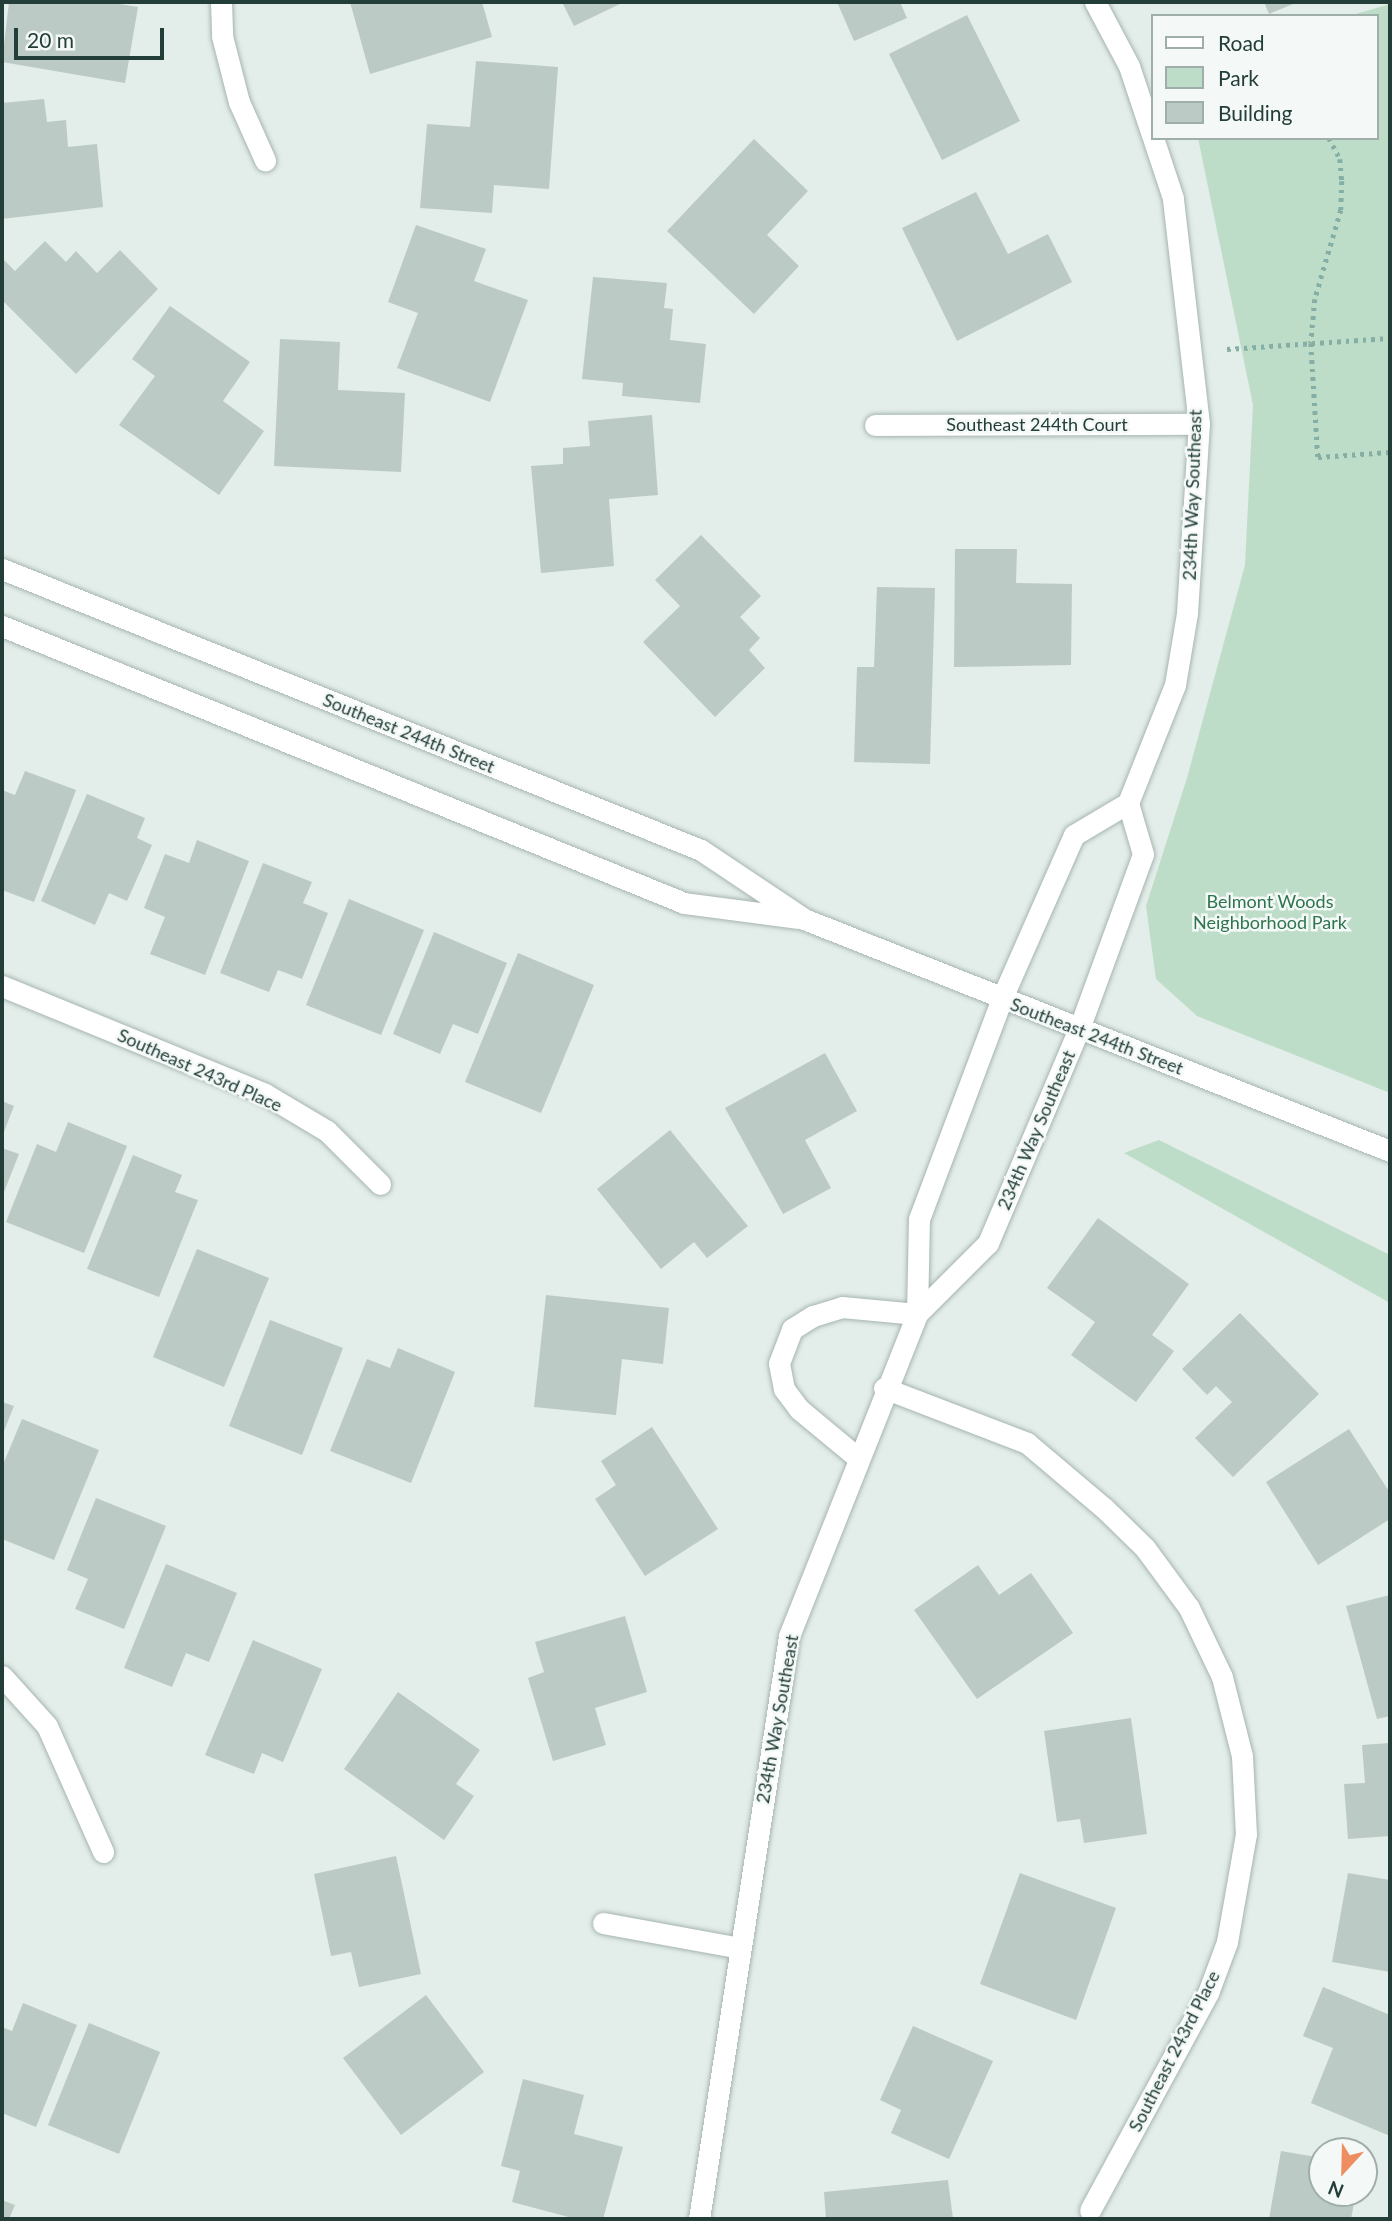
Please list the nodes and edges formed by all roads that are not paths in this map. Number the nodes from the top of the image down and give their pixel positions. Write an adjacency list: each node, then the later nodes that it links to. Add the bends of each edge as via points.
1 (221, 2): 5 (street, via 222,36 239,102)
2 (1095, 2): 3 (street, 234th Way Southeast, via 1129,66)
3 (1150, 128)
4 (1154, 140): 6 (street, 234th Way Southeast, via 1174,198)
5 (265, 160)
6 (1199, 424): 7 (street, Southeast 244th Court); 10 (street, 234th Way Southeast, via 1187,613 1175,685)
7 (875, 425)
8 (2, 569): 11 (street, Southeast 244th Street, via 701,850)
9 (2, 626): 11 (street, Southeast 244th Street, via 684,903)
10 (1128, 803): 13 (street, 234th Way Southeast, via 1074,835); 14 (street, 234th Way Southeast, via 1143,854)
11 (804, 919): 13 (street, Southeast 244th Street)
12 (2, 986): 16 (street, Southeast 243rd Place, via 265,1094 327,1131)
13 (1002, 998): 14 (street, Southeast 244th Street); 17 (street, 234th Way Southeast, via 919,1219)
14 (1079, 1029): 15 (street, Southeast 244th Street); 17 (street, 234th Way Southeast, via 988,1243)
15 (1390, 1151)
16 (380, 1184)
17 (916, 1314): 18 (street, 234th Way Southeast); 19 (street, via 842,1307 792,1329 779,1363 784,1389 799,1409)
18 (884, 1388): 19 (street, 234th Way Southeast); 24 (street, Southeast 243rd Place, via 1027,1443 1146,1548 1189,1608 1222,1677 1242,1756 1246,1834 1227,1942 1208,1993)
19 (858, 1458): 23 (street, 234th Way Southeast, via 789,1636)
20 (2, 1676): 21 (street, via 47,1726)
21 (103, 1852)
22 (603, 1923): 23 (street)
23 (740, 1948): 25 (street, 234th Way Southeast)
24 (1090, 2210)
25 (699, 2219)

